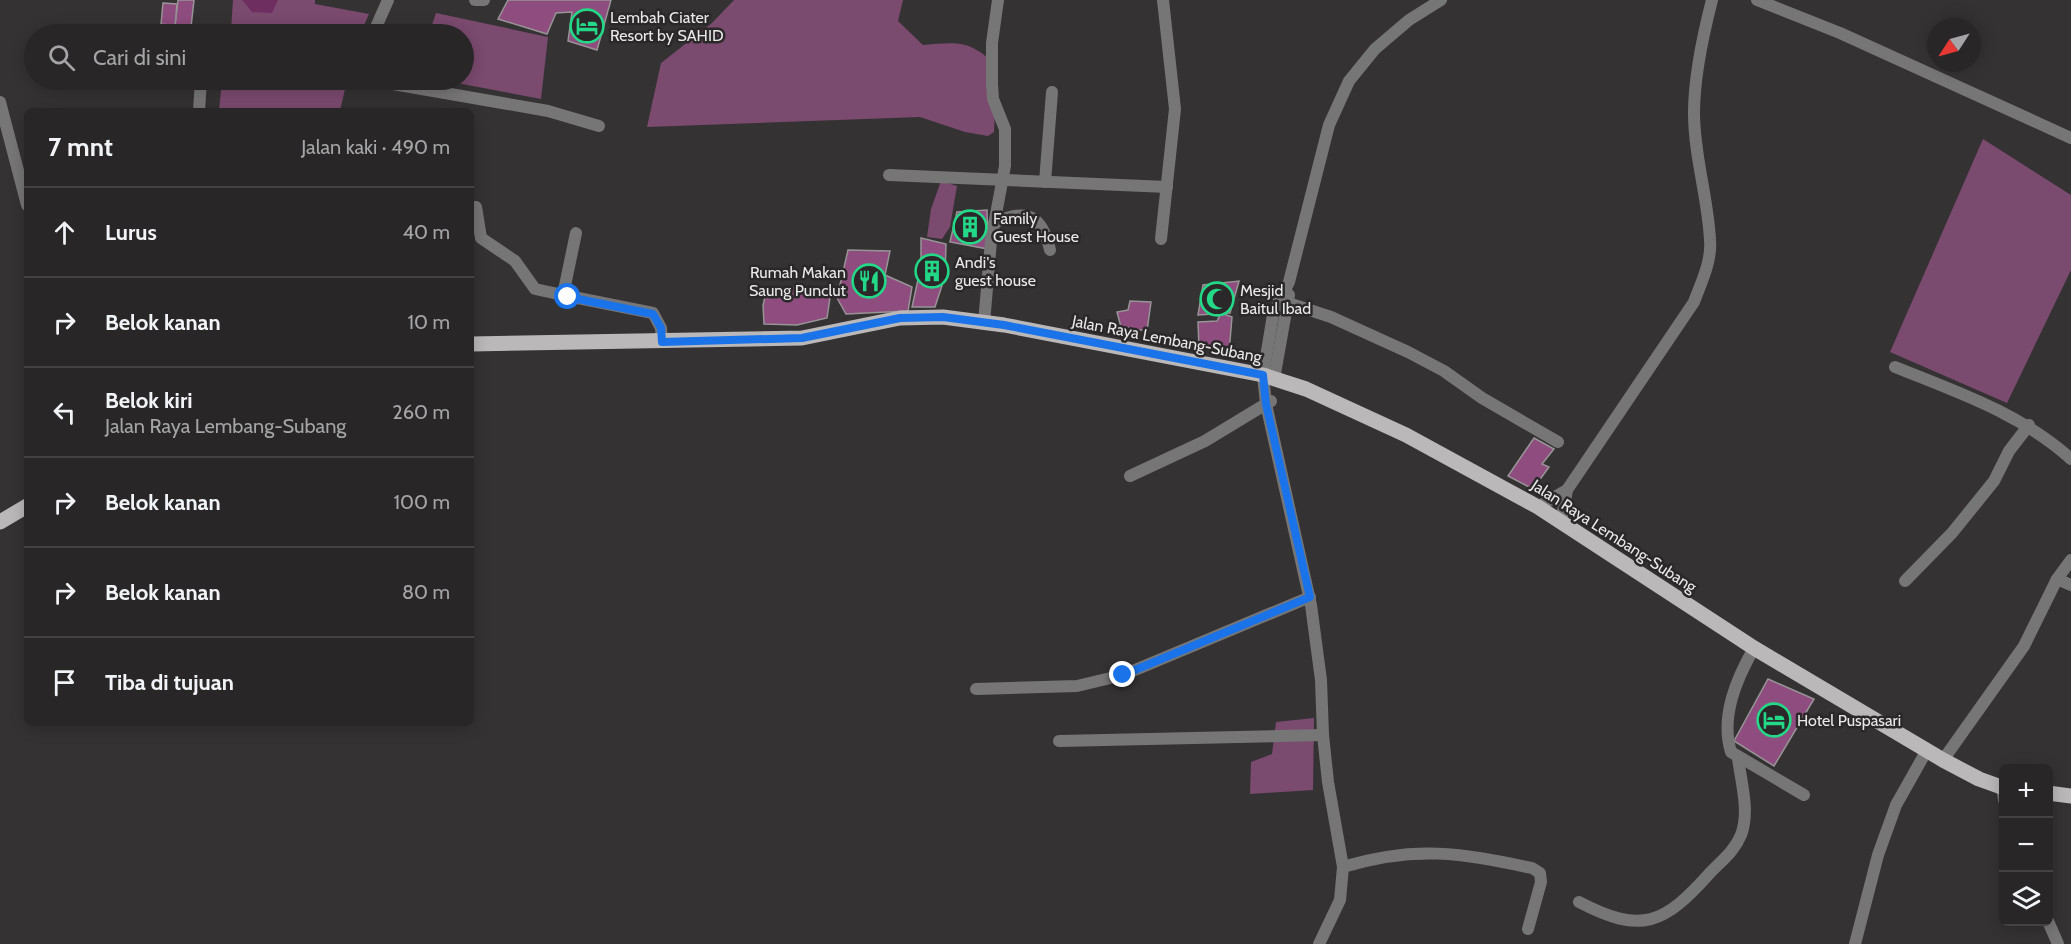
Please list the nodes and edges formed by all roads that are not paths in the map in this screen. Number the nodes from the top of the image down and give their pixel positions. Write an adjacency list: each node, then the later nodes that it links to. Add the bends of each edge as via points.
1 (388, 0): 9 (street)
2 (475, 0): 3 (street)
3 (484, 0)
4 (998, 0): 18 (street, via 992,84 993,99 1005,129)
5 (1163, 0): 20 (street, via 1175,109)
6 (1441, 0): 28 (street, via 1409,20 1375,49 1349,81 1329,125)
7 (1712, 0): 39 (street, via 1704,30 1694,112 1700,182 1711,242 1706,272 1694,302)
8 (1757, 0): 16 (street, via 1840,33)
9 (377, 24)
10 (200, 90): 14 (street)
11 (427, 90): 15 (street, via 548,111)
12 (1052, 92): 19 (street)
13 (0, 102): 21 (street)
14 (198, 108)
15 (599, 126)
16 (2071, 138)
17 (889, 175): 18 (street)
18 (1002, 180): 19 (street); 23 (street)
19 (1045, 182): 20 (street)
20 (1167, 187): 25 (street)
21 (24, 194)
22 (476, 207): 27 (street, via 481,238 515,261 535,290)
23 (994, 224): 26 (street, via 1013,214 1028,216 1046,234); 29 (street)
24 (576, 233): 27 (street)
25 (1161, 239)
26 (1050, 250)
27 (563, 295): 30 (street, via 653,314 661,328)
28 (1284, 301): 33 (street, via 1273,315); 36 (street, via 1331,317 1408,352)
29 (984, 323): 30 (main road, Jalan Raya Lembang-Subang, via 943,317 900,318 802,338); 33 (main road, Jalan Raya Lembang-Subang)
30 (662, 342): 31 (main road, Jalan Raya Lembang-Subang)
31 (474, 344)
32 (1895, 367): 35 (street)
33 (1269, 377): 34 (street); 40 (main road, Jalan Raya Lembang-Subang, via 1406,435)
34 (1269, 406): 38 (street); 48 (street)
35 (2029, 425): 37 (street); 46 (street, via 1987,490)
36 (1558, 442)
37 (2071, 459)
38 (1130, 476)
39 (1568, 490): 40 (street); 43 (street)
40 (1538, 507): 43 (main road, Jalan Raya Lembang-Subang)
41 (24, 508): 42 (main road)
42 (0, 522)
43 (1561, 522): 49 (main road, Jalan Raya Lembang-Subang)
44 (2071, 560): 45 (street)
45 (2057, 579): 47 (street); 55 (street, via 2024,646)
46 (1905, 581)
47 (2071, 585)
48 (1310, 597): 50 (street, via 1123,675 1077,686); 51 (street, via 1321,680)
49 (1754, 648): 53 (main road, Jalan Raya Lembang-Subang); 54 (street, via 1730,702 1729,742 1731,752)
50 (976, 688)
51 (1323, 735): 52 (street); 60 (street)
52 (1059, 741)
53 (1927, 750): 55 (main road, Jalan Raya Lembang-Subang); 65 (street, via 1896,805 1878,855)
54 (1738, 758): 58 (street); 61 (street, via 1745,818 1741,835 1729,856 1675,910 1653,920 1633,922)
55 (1942, 760): 56 (main road, Jalan Raya Lembang-Subang)
56 (1999, 790)
57 (2053, 794): 59 (main road)
58 (1804, 795)
59 (2071, 796)
60 (1343, 867): 63 (street, via 1374,857 1444,852 1532,868 1540,873 1541,882); 64 (street, via 1340,900)
61 (1579, 902)
62 (2051, 926): 66 (street)
63 (1528, 928)
64 (1319, 944)
65 (1855, 944)
66 (2058, 944)

